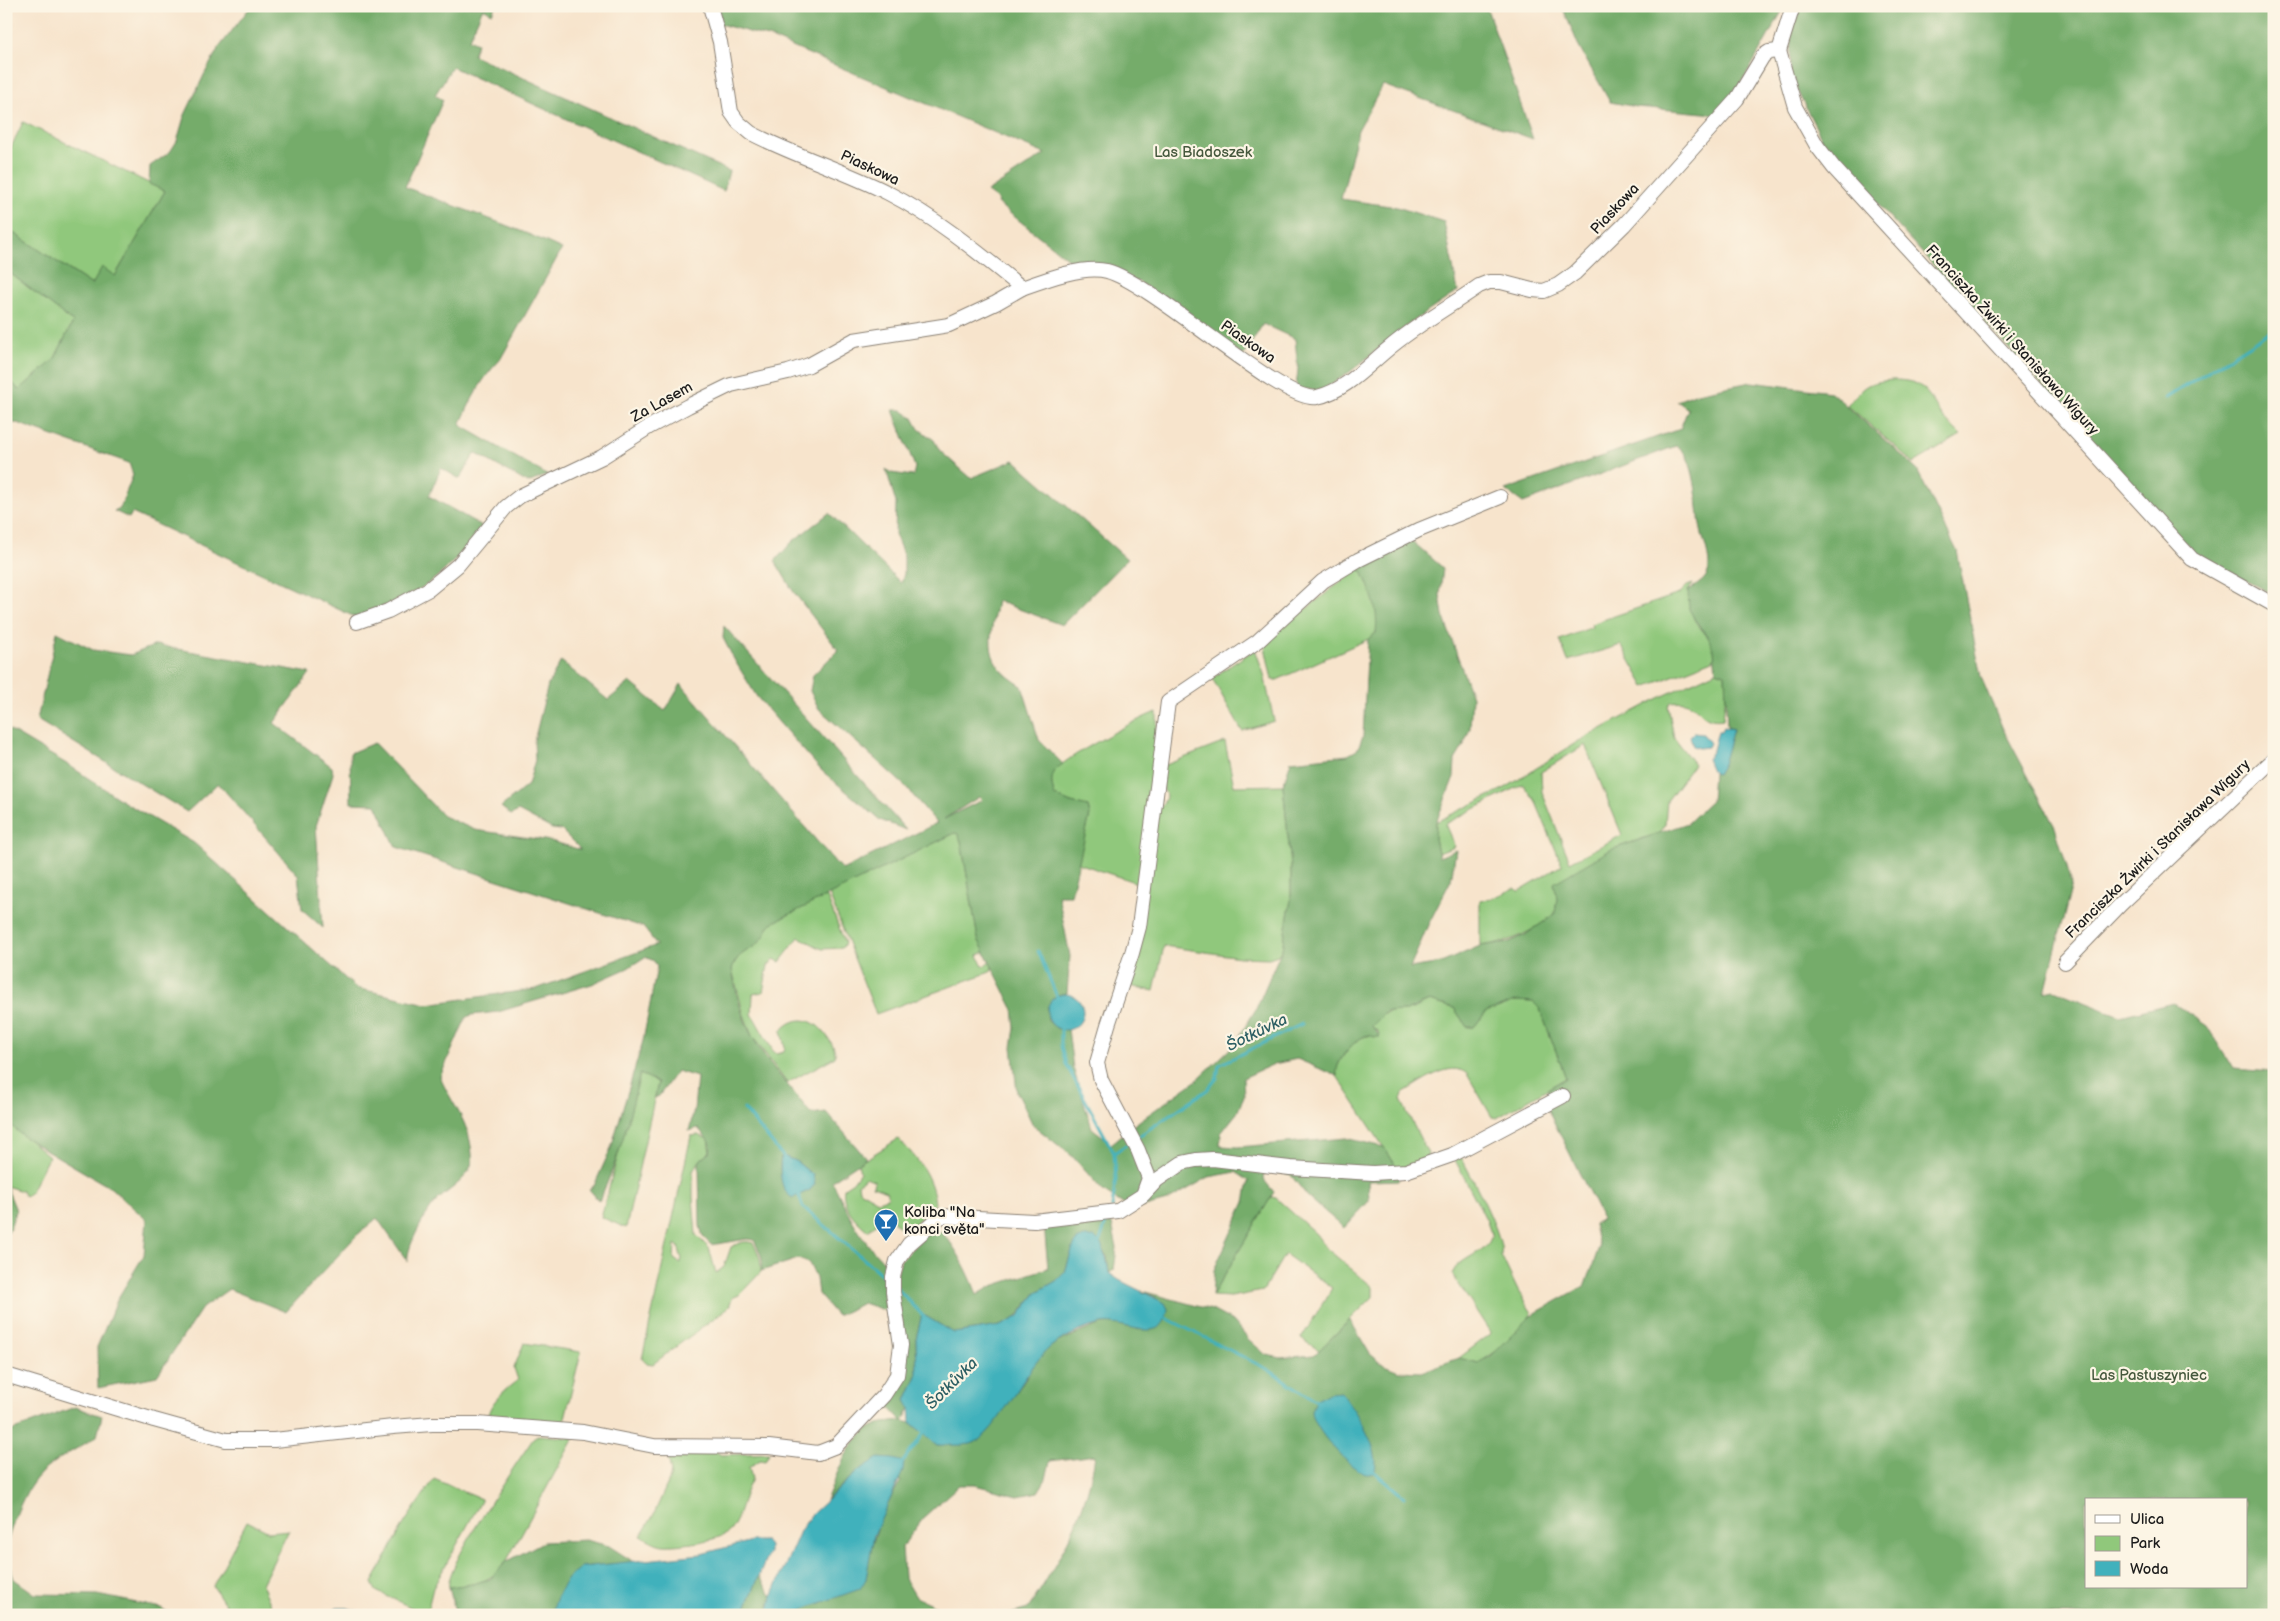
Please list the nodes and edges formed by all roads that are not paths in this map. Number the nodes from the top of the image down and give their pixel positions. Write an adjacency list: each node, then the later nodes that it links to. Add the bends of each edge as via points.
1 (710, 6): 4 (street, Piaskowa, via 720,42 731,112 744,128 887,192 973,248)
2 (1793, 6): 3 (street)
3 (1778, 51): 4 (street, Piaskowa, via 1763,56 1737,98 1624,225 1575,273 1544,291 1501,282 1479,286 1388,348 1366,370 1315,398 1306,397 1275,381 1154,297 1107,271 1090,270); 6 (street, Franciszka Żwirki i Stanisława Wigury, via 1795,107 1834,168 2192,559)
4 (1022, 288): 7 (street, Za Lasem, via 996,304 949,325 854,340 809,364 731,385 688,406 602,457 520,496 506,507 458,565 429,589 388,611)
5 (1500, 497): 11 (street, via 1419,530 1358,560 1323,582 1258,641 1168,702 1138,927 1097,1063 1101,1080 1149,1178)
6 (2274, 605)
7 (358, 622)
8 (2274, 759): 9 (street, Franciszka Żwirki i Stanisława Wigury, via 2121,904)
9 (2065, 962)
10 (1563, 1096): 11 (street, via 1452,1155 1406,1170 1373,1173 1196,1160 1182,1163 1157,1180)
11 (1143, 1195): 12 (street, via 1118,1211 1071,1218 1034,1221 950,1215 941,1216 933,1222 909,1244 897,1261 893,1277 901,1345 897,1375 884,1394 836,1446 818,1454 768,1447 654,1446 583,1432 477,1424 413,1425 274,1440 226,1440)
12 (6, 1375)

